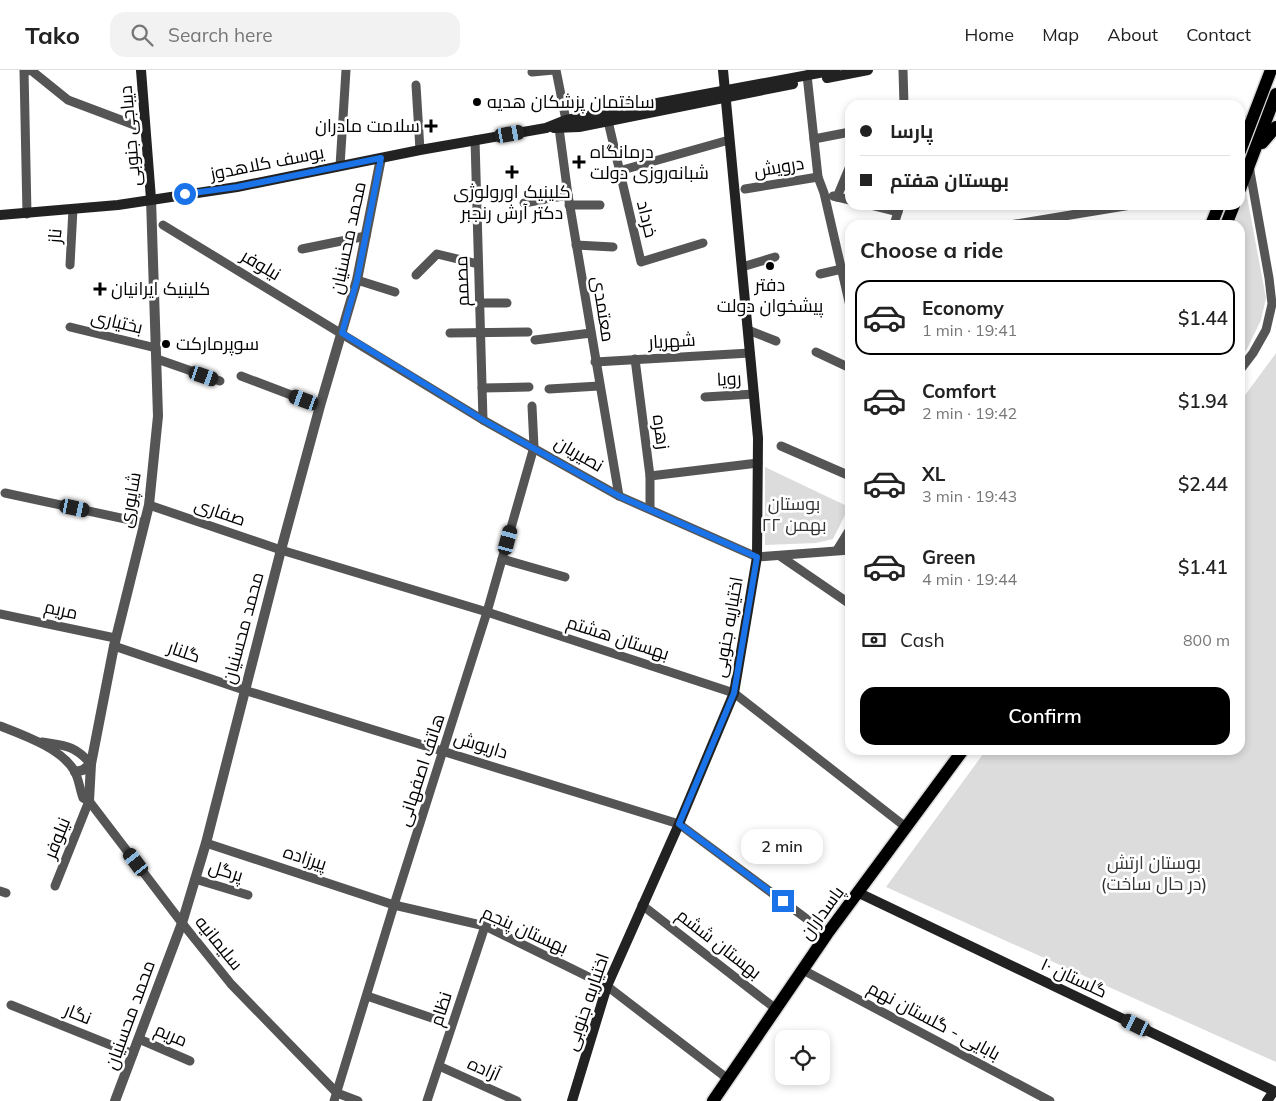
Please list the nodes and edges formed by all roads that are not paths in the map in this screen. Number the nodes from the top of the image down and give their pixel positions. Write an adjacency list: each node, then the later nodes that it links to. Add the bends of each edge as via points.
1 (28, 70): 21 (street, via 68,100); 47 (street)
2 (140, 70): 21 (main road, دیباجی جنوبی)
3 (346, 70): 30 (street)
4 (555, 70): 11 (street); 19 (street, معتمدی)
5 (723, 70): 15 (main road, اختیاریه جنوبی)
6 (834, 70): 12 (main road)
7 (868, 70): 12 (main road)
8 (903, 70): 17 (street)
9 (1259, 70): 14 (main road)
10 (1271, 70): 14 (main road)
11 (532, 72)
12 (808, 78): 15 (main road); 24 (street)
13 (416, 85): 28 (street)
14 (1263, 90): 23 (main road)
15 (725, 94): 18 (main road); 19 (main road); 26 (main road, اختیاریه جنوبی)
16 (1276, 94): 27 (main road)
17 (904, 100)
18 (608, 121): 19 (main road, via 579,127); 32 (street, خرداد)
19 (563, 124): 25 (main road, یوسف کلاهدوز); 38 (street, معتمدی)
20 (1276, 126): 27 (main road)
21 (145, 129): 41 (main road, دیباجی جنوبی)
22 (845, 133): 24 (street)
23 (1245, 138)
24 (814, 139): 34 (street)
25 (475, 140): 28 (main road, یوسف کلاهدوز); 57 (street, مصمم)
26 (729, 140): 32 (street); 59 (main road, اختیاریه جنوبی)
27 (1256, 148): 31 (main road)
28 (420, 150): 29 (main road, یوسف کلاهدوز)
29 (381, 158): 30 (main road, یوسف کلاهدوز); 51 (street, محمد محسنیان)
30 (340, 166): 41 (main road, یوسف کلاهدوز, via 237,187)
31 (1249, 166): 33 (main road); 83 (street, via 1272,304 1266,330)
32 (619, 171): 52 (street, خرداد, via 641,262)
33 (1245, 176)
34 (818, 177): 36 (street, درویش); 37 (street)
35 (845, 178): 39 (street)
36 (745, 189)
37 (824, 193): 39 (street); 60 (street)
38 (568, 195): 42 (street); 43 (street, معتمدی)
39 (837, 196): 40 (street)
40 (845, 198)
41 (151, 199): 45 (main road, یوسف کلاهدوز); 77 (street, شاپوری)
42 (524, 203)
43 (569, 205): 44 (street); 53 (street, معتمدی)
44 (600, 205)
45 (73, 209): 47 (main road, یوسف کلاهدوز); 58 (street, ناز)
46 (1104, 210): 49 (street)
47 (27, 214): 48 (main road, یوسف کلاهدوز)
48 (0, 215)
49 (1050, 220)
50 (163, 225): 73 (street, نیلوفر)
51 (366, 236): 55 (street); 63 (street, محمد محسنیان)
52 (704, 242)
53 (576, 245): 54 (street); 74 (street, معتمدی)
54 (613, 247)
55 (302, 249)
56 (775, 257): 59 (street)
57 (478, 264): 62 (street, via 437,254); 66 (street, مصمم)
58 (70, 265)
59 (742, 267): 69 (main road, اختیاریه جنوبی)
60 (842, 269): 61 (street); 64 (street)
61 (820, 274)
62 (416, 275)
63 (357, 280): 65 (street); 73 (street, محمد محسنیان)
64 (845, 283)
65 (395, 292)
66 (479, 303): 67 (street); 71 (street, مصمم)
67 (507, 303)
68 (70, 328): 77 (street, بختیاری)
69 (748, 330): 76 (street); 79 (main road, اختیاریه جنوبی)
70 (450, 332): 71 (street)
71 (480, 332): 72 (street); 89 (street, مصمم)
72 (528, 332)
73 (342, 333): 93 (street, محمد محسنیان); 95 (street, نصیریان)
74 (590, 333): 75 (street); 82 (street, معتمدی)
75 (535, 340)
76 (776, 341)
77 (156, 348): 80 (street, شاپوری)
78 (816, 352): 84 (street)
79 (750, 353): 81 (street, شهریار); 91 (main road, اختیاریه جنوبی)
80 (157, 360): 86 (street); 103 (street, شاپوری, via 158,416)
81 (635, 360): 82 (street, شهریار); 100 (street, زهره)
82 (595, 362): 87 (street, معتمدی)
83 (1245, 363)
84 (845, 366)
85 (241, 376): 93 (street)
86 (220, 382)
87 (599, 386): 90 (street); 102 (street, معتمدی)
88 (529, 387): 89 (street)
89 (482, 388): 95 (street, مصمم)
90 (549, 389)
91 (754, 394): 92 (street, رویا); 98 (main road, اختیاریه جنوبی)
92 (705, 397)
93 (320, 406): 107 (street, محمد محسنیان)
94 (532, 406): 97 (street, هاتف اصفهانی)
95 (483, 420): 97 (street, نصیریان)
96 (781, 446): 99 (street)
97 (534, 447): 102 (street, نصیریان); 112 (street, هاتف اصفهانی)
98 (758, 464): 100 (street); 111 (main road, اختیاریه جنوبی)
99 (845, 474)
100 (650, 476): 104 (street, زهره)
101 (5, 493): 105 (street)
102 (619, 496): 104 (street, نصیریان)
103 (149, 505): 105 (street, شاپوری); 107 (street, صفاری)
104 (650, 509): 111 (street, نصیریان)
105 (144, 523): 117 (street, شاپوری)
106 (845, 537): 108 (street)
107 (281, 550): 115 (street, بهستان هشتم); 118 (street, محمد محسنیان)
108 (837, 550): 109 (street); 110 (street)
109 (845, 550)
110 (780, 556): 111 (street); 114 (street)
111 (757, 557): 119 (main road, اختیاریه جنوبی)
112 (502, 558): 113 (street); 115 (street, هاتف اصفهانی)
113 (565, 577)
114 (845, 601)
115 (487, 612): 119 (street, بهستان هشتم); 122 (street, هاتف اصفهانی)
116 (0, 614): 117 (street, مریم)
117 (114, 642): 118 (street, گلنار); 124 (street, شاپوری)
118 (244, 690): 122 (street, داریوش); 129 (street, محمد محسنیان)
119 (734, 693): 127 (main road, اختیاریه جنوبی); 128 (street, بهستان هشتم)
120 (0, 726): 121 (street)
121 (37, 741): 124 (street, via 73,748); 125 (street, via 57,754)
122 (444, 750): 127 (street, داریوش); 134 (street, هاتف اصفهانی)
123 (960, 755): 128 (main road, پاسداران)
124 (91, 764): 125 (street); 126 (street, شاپوری)
125 (75, 772): 126 (street, سلیمانیه, via 83,798)
126 (89, 802): 131 (street, نیلوفر); 136 (street, سلیمانیه)
127 (679, 824): 135 (main road, اختیاریه جنوبی); 138 (street, داریوش)
128 (907, 828): 132 (main road, پاسداران)
129 (206, 842): 130 (street, محمد محسنیان); 134 (street, پیرزاده)
130 (195, 879): 133 (street, پرگل); 136 (street, محمد محسنیان)
131 (55, 886)
132 (859, 893): 138 (main road, پاسداران); 150 (main road, گلستان ۱۰)
133 (248, 895)
134 (394, 905): 137 (street, بهستان پنجم); 141 (street, هاتف اصفهانی)
135 (642, 905): 140 (main road, اختیاریه جنوبی); 143 (street, بهستان ششم)
136 (182, 923): 145 (street, محمد محسنیان); 151 (street, سلیمانیه, via 232,984)
137 (485, 926): 140 (street, بهستان پنجم); 148 (street, نظام)
138 (827, 934): 139 (main road, پاسداران)
139 (803, 970): 143 (main road, پاسداران); 158 (street, بابایی - گلستان نهم)
140 (607, 986): 149 (street, بهستان پنجم); 156 (main road, اختیاریه جنوبی)
141 (367, 996): 144 (street); 151 (street, هاتف اصفهانی)
142 (11, 1004): 146 (street, نگار)
143 (776, 1009): 149 (main road, پاسداران)
144 (435, 1019)
145 (139, 1039): 146 (street, محمد محسنیان); 147 (street, مریم)
146 (133, 1054): 152 (street, محمد محسنیان)
147 (190, 1061)
148 (439, 1066): 154 (street, نظام); 155 (street, آزاده)
149 (728, 1079): 157 (main road, پاسداران)
150 (1275, 1092): 159 (main road)
151 (336, 1097): 153 (street)
152 (116, 1101)
153 (358, 1101)
154 (428, 1101)
155 (517, 1101)
156 (572, 1101)
157 (713, 1101)
158 (1050, 1101)
159 (1267, 1101)

